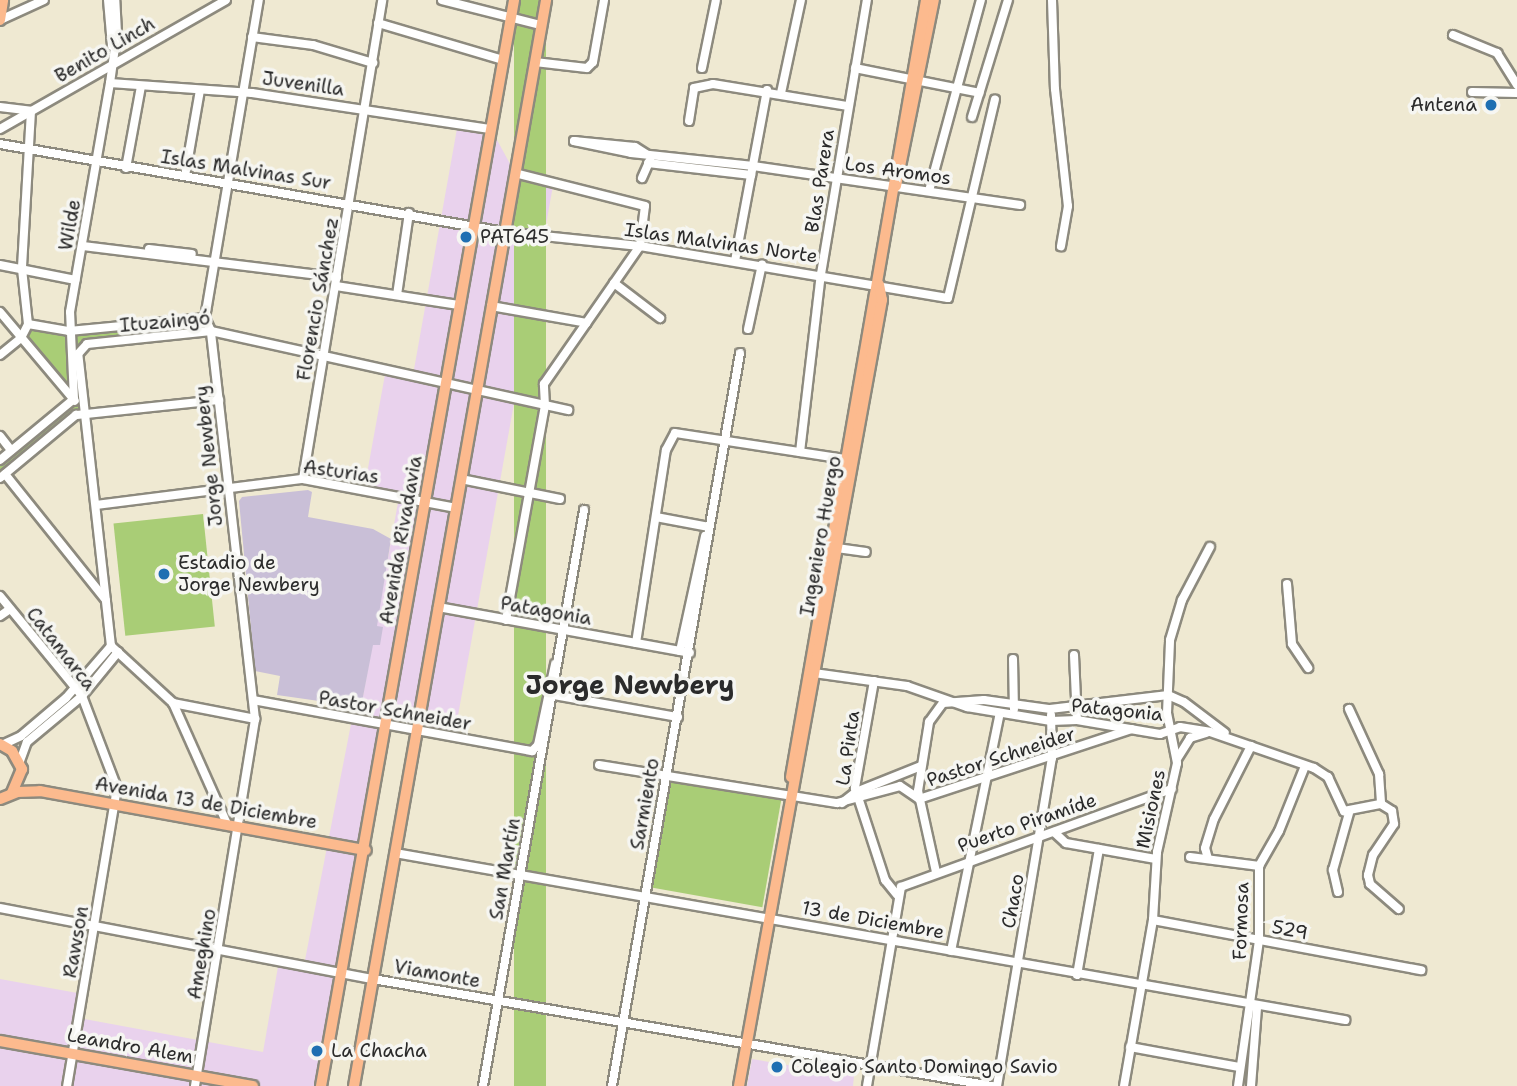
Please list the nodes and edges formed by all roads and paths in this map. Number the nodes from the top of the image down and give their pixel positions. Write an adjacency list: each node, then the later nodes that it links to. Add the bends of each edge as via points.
1 (3, 0): 21 (main road)
2 (44, 0): 21 (street)
3 (107, 0): 26 (street, Wilde)
4 (115, 0): 26 (street, Wilde)
5 (226, 0): 26 (street, Benito Linch)
6 (259, 0): 25 (street)
7 (382, 0): 22 (street, Florencio Sánchez)
8 (442, 0): 20 (street)
9 (514, 0): 20 (main road, Avenida Rivadavia)
10 (546, 0): 23 (main road)
11 (604, 0): 28 (street, via 587,68)
12 (715, 0): 30 (street)
13 (801, 0): 41 (street)
14 (867, 0): 31 (street, Blas Parera)
15 (926, 0): 32 (main road, Ingeniero Huergo)
16 (934, 0): 32 (main road, Ingeniero Huergo)
17 (981, 0): 36 (street)
18 (1008, 0): 42 (street)
19 (1052, 0): 75 (street, via 1055,89 1068,206)
20 (510, 18): 23 (street); 27 (main road, Avenida Rivadavia)
21 (0, 20)
22 (378, 23): 27 (street); 29 (street, Florencio Sánchez)
23 (541, 25): 28 (main road)
24 (1453, 35): 34 (street, via 1497,53)
25 (252, 37): 29 (street, via 313,45); 40 (street)
26 (113, 60): 33 (street, Wilde); 48 (street, Benito Linch)
27 (503, 60): 52 (main road, Avenida Rivadavia)
28 (535, 61): 59 (main road)
29 (373, 62): 47 (street, Florencio Sánchez)
30 (702, 68)
31 (855, 68): 32 (street); 45 (street, Blas Parera)
32 (915, 79): 36 (street); 64 (main road, Ingeniero Huergo)
33 (110, 83): 35 (street, Juvenilla); 56 (street, Wilde)
34 (1517, 85)
35 (141, 86): 37 (street, Juvenilla); 57 (street)
36 (955, 87): 42 (street); 65 (street)
37 (200, 90): 40 (street, Juvenilla); 60 (street)
38 (767, 90): 41 (street); 50 (street, via 719,84 694,88); 58 (street)
39 (1472, 92): 43 (street)
40 (243, 93): 47 (street, Juvenilla); 63 (street)
41 (781, 93): 45 (street)
42 (980, 93): 49 (street)
43 (1517, 93)
44 (995, 99): 66 (street)
45 (848, 106): 62 (street, Blas Parera)
46 (0, 107): 48 (street)
47 (366, 108): 52 (street, Juvenilla); 67 (street, Florencio Sánchez)
48 (31, 111): 51 (street, Benito Linch); 54 (street)
49 (972, 117)
50 (689, 121)
51 (0, 129)
52 (491, 129): 70 (main road, Avenida Rivadavia)
53 (0, 144): 54 (street, Islas Malvinas Sur)
54 (28, 149): 56 (street, Islas Malvinas Sur); 80 (street)
55 (649, 157): 55 (street, Los Aromos, via 635,147 575,141); 58 (street, Los Aromos); 61 (street)
56 (96, 163): 57 (street, Islas Malvinas Sur); 73 (street, Wilde)
57 (126, 168): 60 (street, Islas Malvinas Sur)
58 (752, 170): 62 (street, Los Aromos); 77 (street)
59 (515, 173): 72 (main road); 74 (street, via 645,206)
60 (185, 176): 63 (street, Islas Malvinas Sur)
61 (642, 178)
62 (836, 178): 64 (street, Los Aromos); 81 (street, Blas Parera)
63 (226, 182): 67 (street, Islas Malvinas Sur); 76 (street)
64 (896, 187): 65 (street, Los Aromos); 85 (main road, Ingeniero Huergo)
65 (929, 191): 66 (street, Los Aromos)
66 (973, 197): 68 (street, Los Aromos); 85 (street, Islas Malvinas Norte, via 948,298)
67 (351, 202): 69 (street, Islas Malvinas Sur); 83 (street, Florencio Sánchez)
68 (1020, 205)
69 (409, 213): 70 (street, Islas Malvinas Sur); 86 (street)
70 (473, 225): 71 (street, Islas Malvinas Sur); 87 (main road, Avenida Rivadavia)
71 (488, 229): 72 (street, Islas Malvinas Norte)
72 (504, 232): 74 (street, Islas Malvinas Norte); 88 (main road)
73 (83, 246): 76 (street); 82 (street, Wilde)
74 (640, 246): 77 (street, Islas Malvinas Norte); 84 (street)
75 (1061, 246)
76 (213, 260): 83 (street); 90 (street)
77 (735, 261): 78 (street, Islas Malvinas Norte)
78 (762, 264): 81 (street, Islas Malvinas Norte); 94 (street)
79 (0, 265): 80 (street)
80 (22, 269): 82 (street); 93 (street)
81 (821, 274): 85 (street, Islas Malvinas Norte); 111 (street, Blas Parera)
82 (76, 280): 95 (street, Wilde)
83 (337, 281): 86 (street); 99 (street, Florencio Sánchez)
84 (614, 283): 91 (street); 92 (street)
85 (879, 284): 112 (main road, Ingeniero Huergo); 127 (main road, Ingeniero Huergo, via 882,300)
86 (397, 295): 87 (street)
87 (459, 305): 101 (main road, Avenida Rivadavia)
88 (491, 306): 92 (street); 102 (main road)
89 (0, 312): 97 (street)
90 (205, 318): 95 (street); 96 (street, Jorge Newbery)
91 (660, 318)
92 (587, 323): 105 (street, via 547,376)
93 (28, 324): 95 (street); 97 (street)
94 (748, 330)
95 (69, 331): 103 (street, Wilde)
96 (211, 331): 99 (street, Ituzaingó); 104 (street, Jorge Newbery); 107 (street, Ituzaingó, via 87,344 78,354)
97 (21, 338): 100 (street); 103 (street)
98 (740, 353): 109 (street, Sarmiento)
99 (324, 354): 101 (street, Ituzaingó); 116 (street, Florencio Sánchez)
100 (0, 355)
101 (446, 384): 102 (street, Ituzaingó); 120 (main road, Avenida Rivadavia)
102 (477, 392): 105 (street, Ituzaingó); 115 (main road)
103 (74, 399): 107 (street); 110 (street)
104 (219, 400): 107 (street); 117 (street, Jorge Newbery)
105 (545, 406): 106 (street, Ituzaingó); 118 (street)
106 (568, 410)
107 (85, 414): 114 (street, via 76,415); 121 (street)
108 (0, 436): 110 (street)
109 (724, 440): 111 (street); 124 (street, via 675,433 666,450); 125 (street, Sarmiento)
110 (11, 450): 113 (street)
111 (800, 452): 112 (street)
112 (844, 459): 184 (main road, Ingeniero Huergo, via 791,762)
113 (0, 460)
114 (3, 476): 131 (street)
115 (461, 479): 118 (street); 122 (main road)
116 (303, 480): 117 (street, Asturias); 120 (street, Asturias)
117 (229, 491): 121 (street, Asturias); 151 (street, Jorge Newbery)
118 (529, 493): 119 (street); 135 (street)
119 (560, 499)
120 (425, 502): 122 (street, Asturias); 164 (main road, Avenida Rivadavia)
121 (96, 505): 131 (street)
122 (456, 508): 132 (main road)
123 (584, 510): 136 (street, San Martín)
124 (656, 517): 125 (street); 137 (street)
125 (709, 527): 139 (street, Sarmiento); 141 (street, Sarmiento)
126 (1210, 547): 150 (street, Misiones, via 1174,624)
127 (837, 548): 128 (street); 146 (main road, Ingeniero Huergo)
128 (866, 552)
129 (1287, 584): 145 (street, via 1292,644)
130 (0, 596): 133 (street, Catamarca)
131 (106, 600): 138 (street)
132 (438, 607): 135 (street, Patagonia); 166 (main road)
133 (10, 609): 134 (street); 148 (street, Catamarca)
134 (0, 616)
135 (506, 620): 136 (street, Patagonia)
136 (563, 630): 137 (street, Patagonia); 143 (street, San Martín)
137 (636, 643): 139 (street, Patagonia)
138 (111, 646): 140 (street); 148 (street)
139 (680, 651): 141 (street, Patagonia)
140 (118, 652): 148 (street); 153 (street)
141 (690, 653): 160 (street, Sarmiento)
142 (1074, 655): 155 (street)
143 (558, 657): 149 (street, San Martín); 172 (street, San Martín, via 538,746)
144 (1013, 659): 154 (street)
145 (1308, 668)
146 (814, 673): 147 (street, Patagonia); 184 (main road, Ingeniero Huergo)
147 (874, 681): 152 (street, Patagonia, via 927,691); 185 (street, La Pinta)
148 (78, 693): 170 (street, via 21,736); 175 (street, via 27,742); 188 (street, Catamarca, via 117,788)
149 (554, 695): 160 (street); 204 (street, San Martín)
150 (1168, 695): 155 (street); 168 (street, Misiones); 169 (street)
151 (253, 700): 161 (street, Jorge Newbery); 164 (street, Pastor Schneider)
152 (951, 701): 154 (street); 158 (street, Patagonia); 177 (street, via 933,712)
153 (173, 703): 161 (street); 191 (street)
154 (1013, 704): 156 (street); 159 (street)
155 (1077, 706): 156 (street); 162 (street)
156 (1050, 709): 163 (street, Chaco)
157 (1349, 709): 189 (street, via 1379,774)
158 (1000, 713): 159 (street, Patagonia); 181 (street)
159 (1014, 715): 163 (street, Patagonia)
160 (678, 717): 179 (street, Sarmiento)
161 (256, 719): 192 (street, Jorge Newbery)
162 (1077, 720): 163 (street, Patagonia); 165 (street, Patagonia)
163 (1051, 721): 173 (street, Chaco)
164 (387, 726): 166 (street, Pastor Schneider); 196 (main road, Avenida Rivadavia)
165 (1132, 729): 168 (street, Patagonia); 173 (street, Pastor Schneider)
166 (415, 731): 172 (street, Pastor Schneider); 197 (main road)
167 (1210, 732): 168 (street, Patagonia, via 1180,727); 169 (street, Patagonia); 174 (street, via 1190,738)
168 (1168, 733): 174 (street, Misiones)
169 (1229, 737): 171 (street, Patagonia)
170 (1, 745): 175 (main road)
171 (1251, 746): 178 (street, Patagonia); 201 (street, via 1214,819 1205,848)
172 (532, 751)
173 (1052, 758): 181 (street, Pastor Schneider); 194 (street, Chaco)
174 (1177, 759): 182 (street, Misiones)
175 (20, 761): 180 (main road)
176 (599, 765): 179 (street, Pastor Schneider)
177 (921, 766): 185 (street, Pastor Schneider); 187 (street)
178 (1305, 766): 190 (street, Patagonia, via 1328,777); 202 (street, Formosa, via 1279,831)
179 (666, 774): 184 (street, Pastor Schneider); 207 (street, Sarmiento)
180 (22, 777): 183 (main road); 186 (main road)
181 (987, 779): 187 (street, Pastor Schneider); 199 (street)
182 (1172, 789): 193 (street, Puerto Piramíde); 200 (street, Misiones)
183 (40, 791): 186 (main road); 188 (main road, Avenida 13 de Diciembre)
184 (791, 795): 185 (street, Pastor Schneider, via 841,803); 210 (main road, Ingeniero Huergo)
185 (856, 795): 187 (street, Pastor Schneider, via 901,786); 206 (street, La Pinta, via 885,880)
186 (5, 797)
187 (919, 799): 203 (street)
188 (117, 804): 191 (main road, Avenida 13 de Diciembre); 212 (street, Rawson)
189 (1381, 804): 190 (street); 209 (street, via 1395,817 1373,855 1368,875 1370,884)
190 (1349, 813): 205 (street, via 1333,870)
191 (227, 824): 192 (main road, Avenida 13 de Diciembre)
192 (240, 827): 196 (main road, Avenida 13 de Diciembre); 215 (street, Ameghino)
193 (1055, 831): 194 (street, Puerto Piramíde); 195 (street, via 1066,843)
194 (1040, 835): 199 (street, Puerto Piramíde); 217 (street, Chaco)
195 (1099, 849): 200 (street); 220 (street)
196 (366, 850): 219 (main road, Avenida Rivadavia)
197 (394, 853): 204 (street, 13 de Diciembre); 221 (main road)
198 (1189, 857): 201 (street)
199 (970, 859): 203 (street, Puerto Piramíde); 216 (street)
200 (1156, 859): 211 (street, Misiones)
201 (1208, 859): 202 (street)
202 (1259, 866): 213 (street, Formosa)
203 (936, 872): 206 (street, Puerto Piramíde, via 907,882)
204 (520, 877): 207 (street, 13 de Diciembre); 223 (street, San Martín)
205 (1338, 892)
206 (897, 895): 214 (street)
207 (644, 898): 210 (street, 13 de Diciembre); 226 (street, Sarmiento)
208 (0, 908): 212 (street, Viamonte)
209 (1399, 909)
210 (769, 920): 214 (street, 13 de Diciembre); 228 (main road, Ingeniero Huergo)
211 (1153, 920): 213 (street, 529); 222 (street, Misiones)
212 (95, 929): 215 (street, Viamonte); 230 (street, Rawson)
213 (1259, 940): 218 (street, 529); 224 (street, Formosa)
214 (891, 941): 216 (street, 13 de Diciembre); 231 (street)
215 (219, 950): 219 (street, Viamonte); 233 (street, Ameghino)
216 (951, 951): 217 (street, 13 de Diciembre)
217 (1018, 964): 220 (street, 13 de Diciembre); 243 (street, Chaco)
218 (1421, 970)
219 (341, 972): 221 (street, Viamonte); 236 (main road, Avenida Rivadavia)
220 (1077, 975): 222 (street, 13 de Diciembre)
221 (373, 979): 223 (street, Viamonte); 237 (main road)
222 (1141, 986): 224 (street, 13 de Diciembre); 229 (street, Misiones)
223 (498, 1000): 226 (street, Viamonte); 238 (street, San Martín)
224 (1253, 1007): 225 (street, 13 de Diciembre); 232 (street, Formosa); 246 (street)
225 (1345, 1020)
226 (623, 1022): 228 (street, Viamonte); 239 (street, Sarmiento)
227 (0, 1041): 230 (main road, Leandro Alem)
228 (746, 1043): 231 (street, Viamonte); 240 (main road, Ingeniero Huergo)
229 (1130, 1047): 232 (street); 244 (street, Misiones)
230 (72, 1054): 233 (main road, Leandro Alem); 234 (street, Rawson)
231 (871, 1065): 241 (street); 242 (street, Viamonte)
232 (1239, 1067): 245 (street, Formosa)
233 (196, 1081): 235 (main road, Leandro Alem)
234 (67, 1086)
235 (253, 1086)
236 (321, 1086)
237 (354, 1086)
238 (483, 1086)
239 (612, 1086)
240 (739, 1086)
241 (867, 1086)
242 (992, 1086)
243 (998, 1086)
244 (1124, 1086)
245 (1238, 1086)
246 (1251, 1086)

